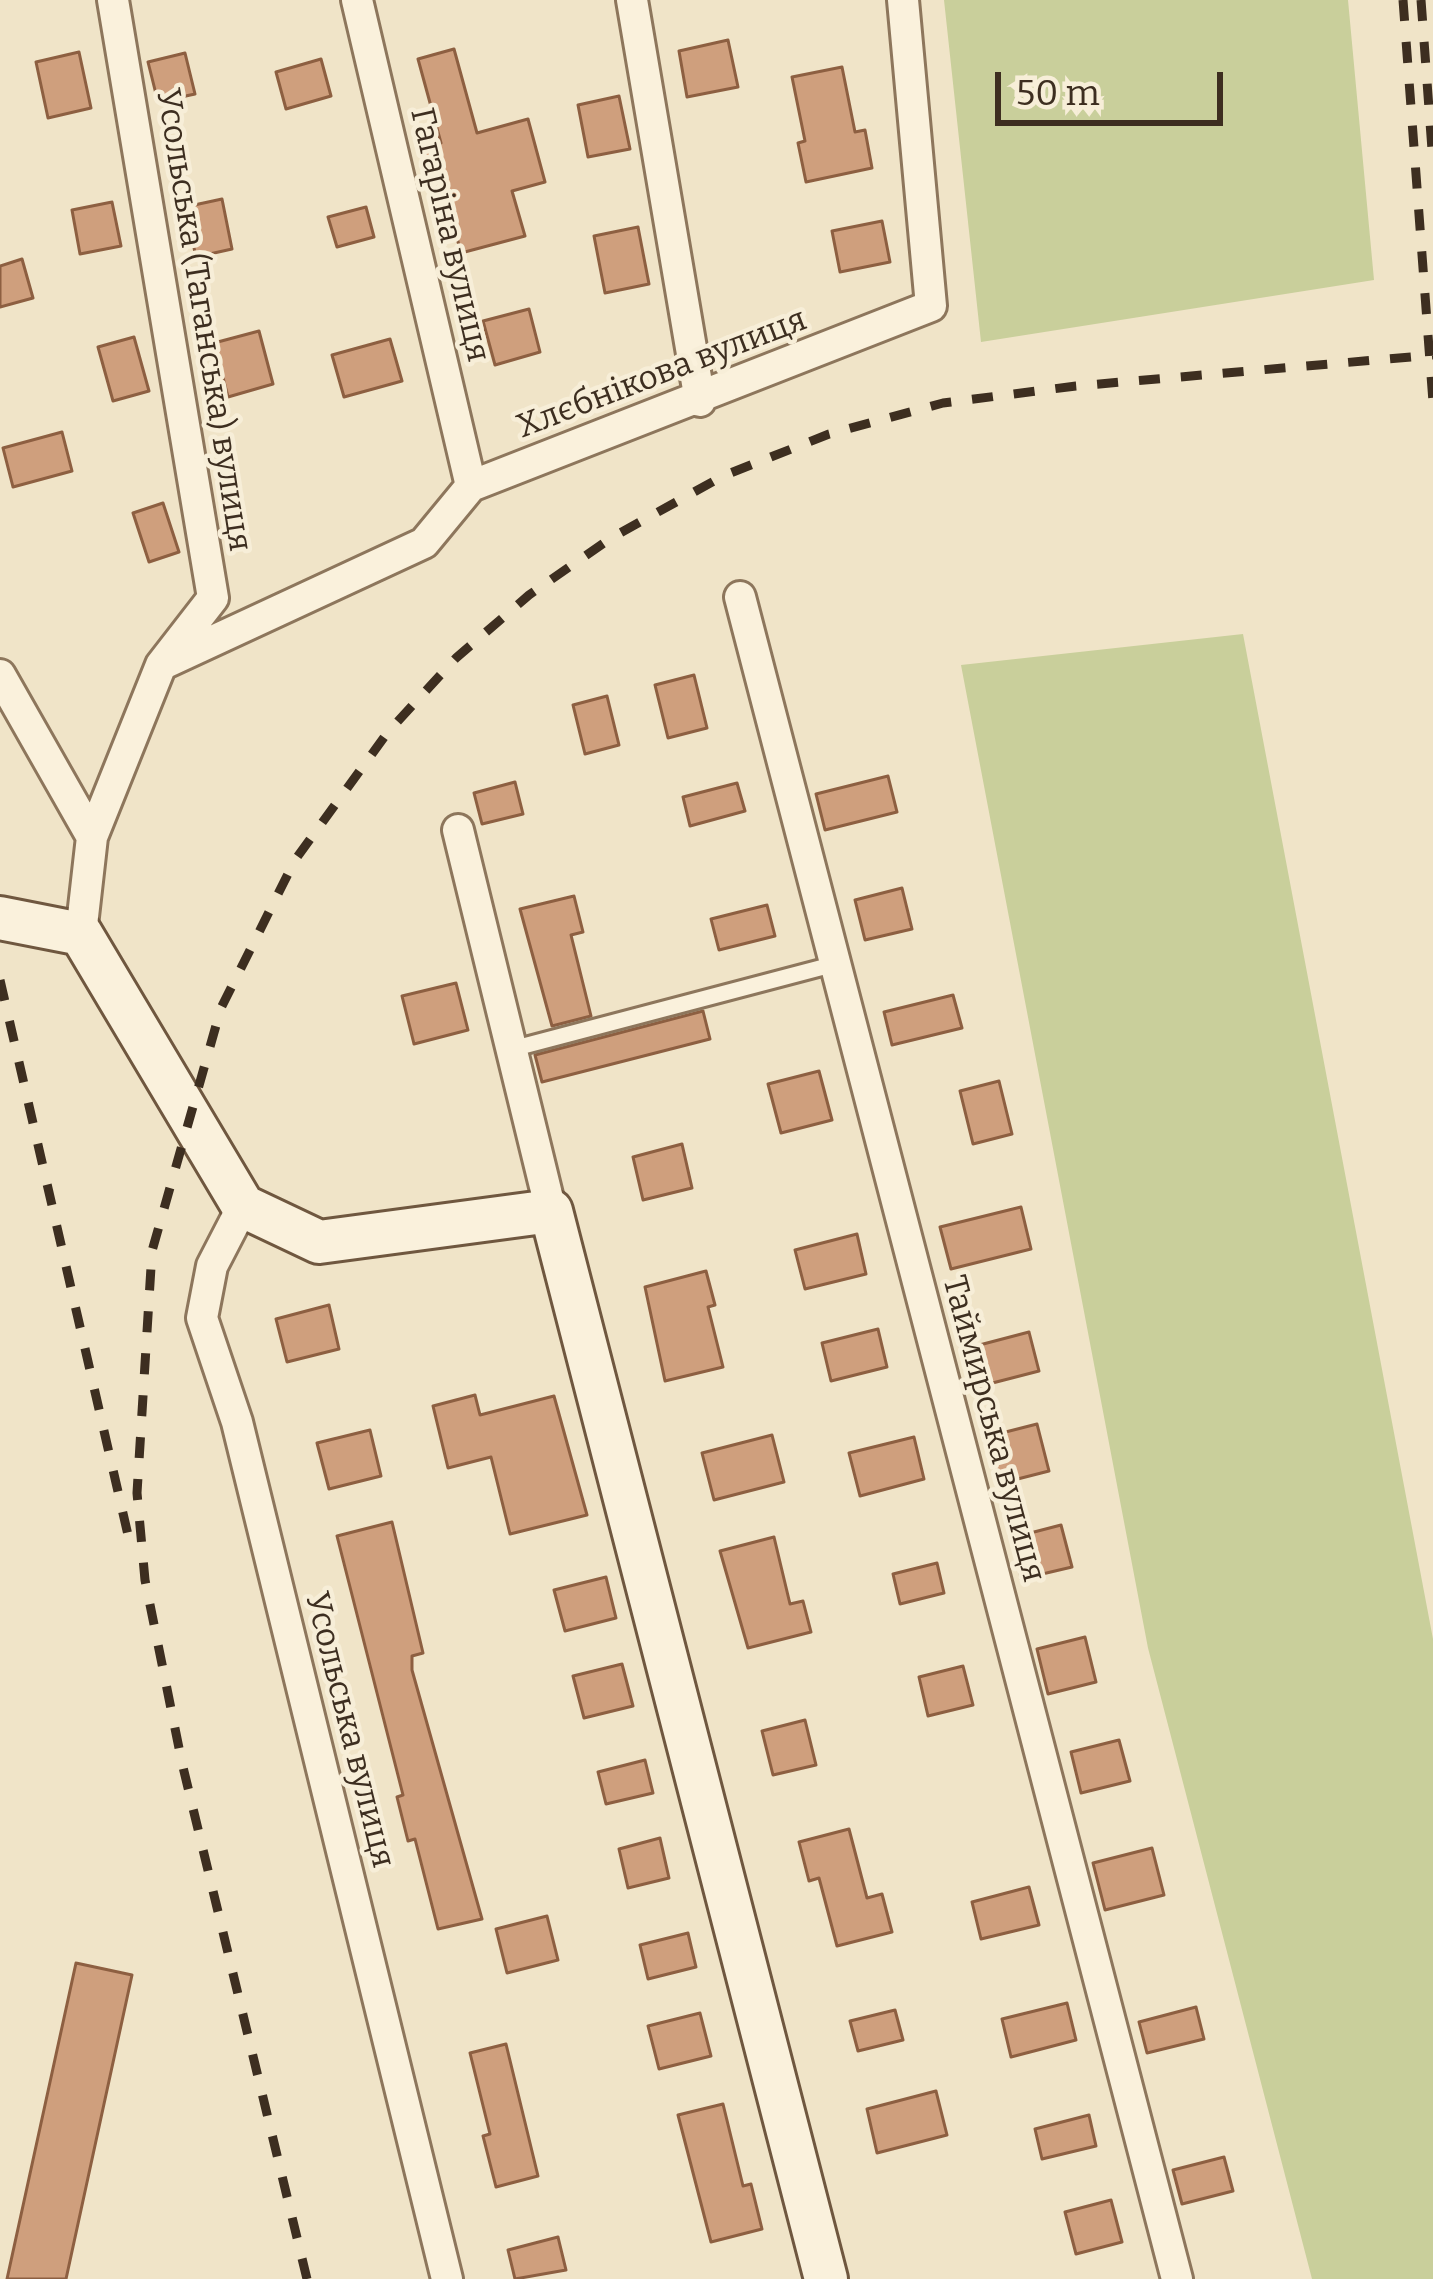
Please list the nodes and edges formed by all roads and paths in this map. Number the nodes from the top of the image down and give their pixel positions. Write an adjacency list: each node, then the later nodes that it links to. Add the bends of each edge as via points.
1 (113, 0): 8 (street, Усольська (Таганська) вулиця, via 213,598)
2 (357, 0): 6 (street, Гагаріна вулиця)
3 (632, 0): 5 (street)
4 (903, 0): 5 (street, Хлєбнікова вулиця, via 931,306)
5 (700, 401): 6 (street, Хлєбнікова вулиця)
6 (471, 486): 8 (street, Хлєбнікова вулиця, via 424,542)
7 (740, 597): 14 (street, Таймирська вулиця)
8 (161, 664): 11 (street, Усольська (Таганська) вулиця)
9 (0, 675): 11 (street)
10 (458, 830): 15 (street)
11 (92, 837): 13 (street, Усольська (Таганська) вулиця)
12 (0, 918): 13 (main road)
13 (82, 934): 16 (main road)
14 (835, 964): 15 (lane); 20 (street, Таймирська вулиця)
15 (512, 1049): 17 (street)
16 (243, 1206): 17 (main road, via 319,1241); 18 (street, Усольська вулиця, via 212,1265 202,1318 237,1422)
17 (551, 1211): 19 (main road)
18 (447, 2279)
19 (826, 2279)
20 (1177, 2279)

